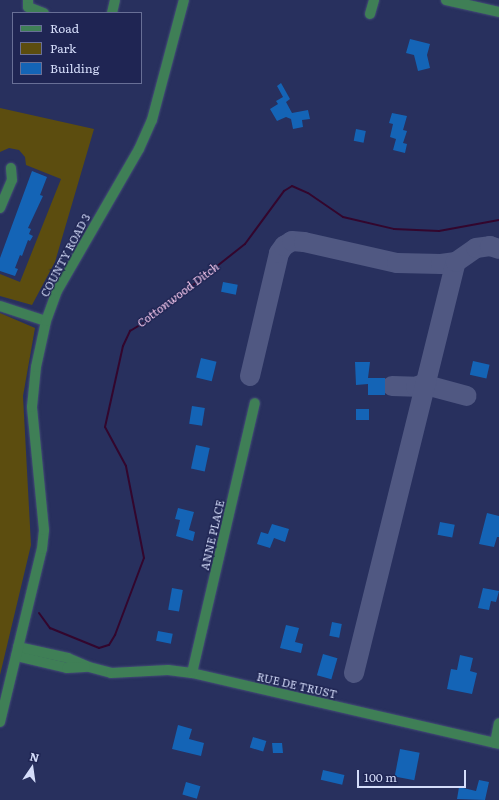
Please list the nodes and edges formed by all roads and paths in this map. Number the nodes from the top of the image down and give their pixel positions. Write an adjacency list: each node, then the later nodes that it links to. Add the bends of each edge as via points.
1 (116, 0): 7 (street)
2 (184, 0): 13 (street, COUNTY ROAD 3, via 152,120 139,149 57,291)
3 (374, 0): 9 (street)
4 (446, 0): 8 (street)
5 (28, 7): 6 (street)
6 (41, 12)
7 (112, 12)
8 (499, 12)
9 (370, 14)
10 (10, 168): 11 (street, via 12,180)
11 (0, 208)
12 (0, 306): 13 (street)
13 (46, 321): 15 (street, COUNTY ROAD 3, via 36,367 32,407 44,530 35,588)
14 (255, 403): 16 (street, ANNE PLACE)
15 (17, 651): 16 (street, RUE DE TRUST, via 68,658 111,673 168,670); 17 (street, COUNTY ROAD 3)
16 (192, 673): 19 (street, RUE DE TRUST)
17 (0, 722)
18 (499, 723): 19 (street)
19 (497, 743)

